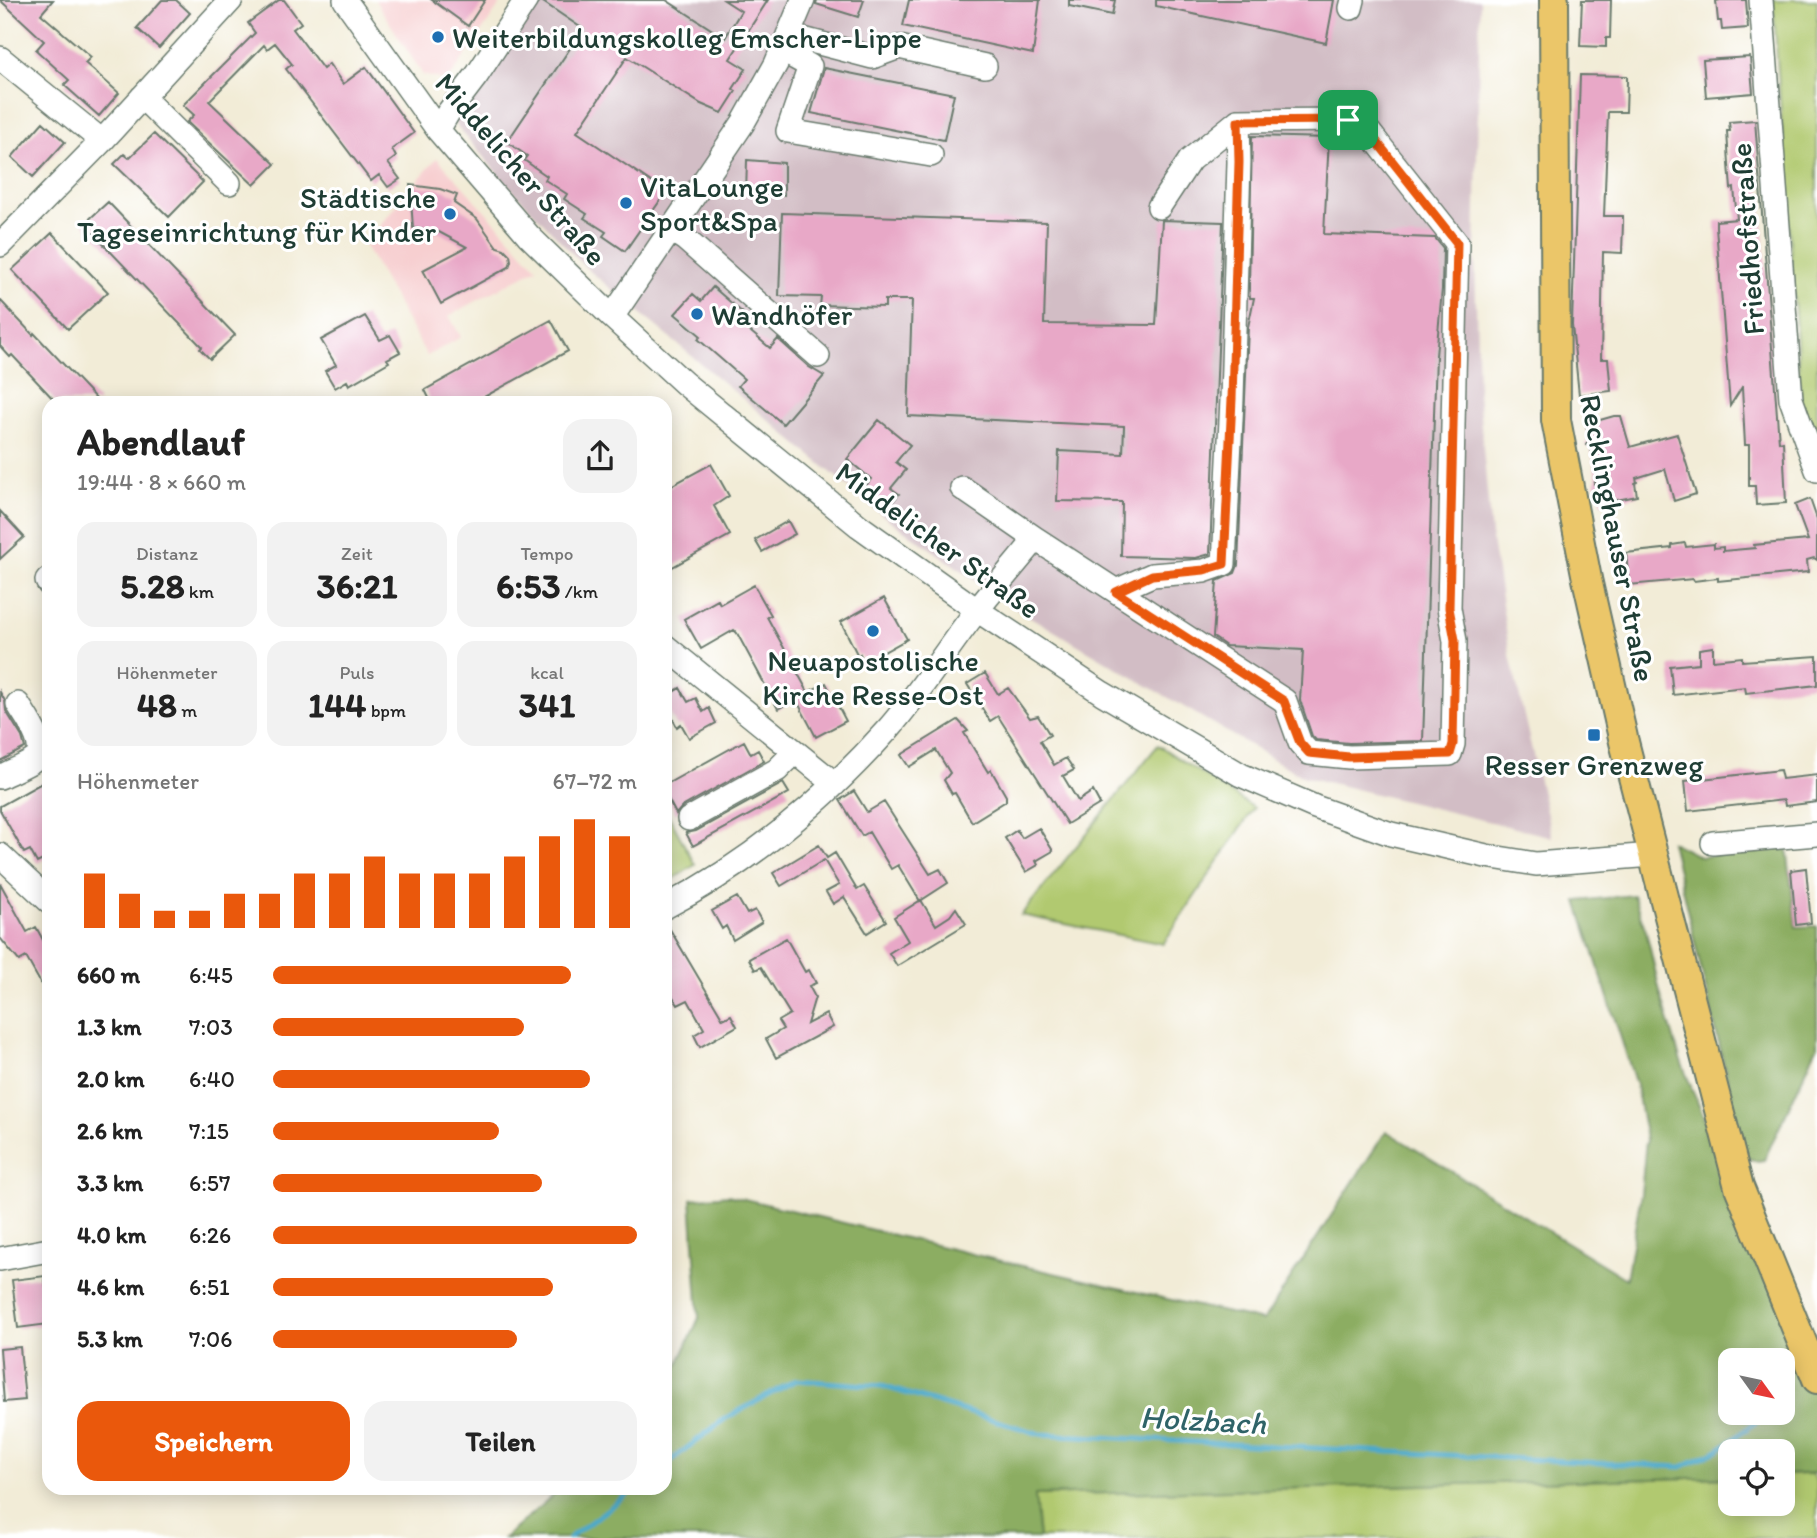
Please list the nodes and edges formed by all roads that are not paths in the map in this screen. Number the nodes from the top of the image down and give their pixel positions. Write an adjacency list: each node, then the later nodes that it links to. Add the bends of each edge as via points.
1 (230, 0): 10 (street)
2 (345, 0): 12 (street, Middelicher Straße)
3 (526, 0): 12 (street)
4 (803, 0): 7 (street)
5 (1554, 0): 35 (main road, Recklinghauser Straße, via 1555,416 1587,579)
6 (1761, 0): 21 (street, Friedhofstraße, via 1791,399)
7 (785, 43): 9 (street, via 872,57 900,47); 14 (street, via 810,66 788,131); 17 (street, via 743,124)
8 (0, 58): 13 (street)
9 (985, 66)
10 (142, 97): 13 (street); 15 (street)
11 (1238, 121): 16 (street, via 1190,160); 24 (street, via 1224,564 1152,575); 24 (street, via 1348,120 1366,128 1457,243 1449,608 1455,640 1454,718 1450,754 1349,757 1309,753 1300,743 1284,701)
12 (438, 130): 19 (street, Middelicher Straße, via 528,236)
13 (102, 141): 18 (street)
14 (931, 155)
15 (229, 183)
16 (1159, 206)
17 (671, 230): 19 (street); 20 (street)
18 (0, 245)
19 (612, 317): 25 (street, Middelicher Straße, via 684,383 859,526)
20 (818, 356)
21 (1817, 470)
22 (962, 488): 23 (street)
23 (1036, 539): 24 (street); 25 (street)
24 (1116, 592)
25 (977, 610): 30 (street, via 928,680); 35 (street, Middelicher Straße, via 1102,693 1241,775 1315,807 1391,834 1536,864)
26 (672, 652): 28 (street)
27 (18, 704): 29 (street, via 40,748 35,758)
28 (794, 753): 30 (street); 31 (street, via 776,770)
29 (0, 777)
30 (835, 784): 37 (street, via 741,863)
31 (689, 819)
32 (1817, 834): 33 (street)
33 (1713, 843)
34 (0, 855): 36 (street)
35 (1653, 855): 40 (main road, Recklinghauser Straße, via 1739,1187)
36 (42, 890)
37 (672, 903)
38 (42, 1252): 39 (street)
39 (0, 1259)
40 (1817, 1378)

